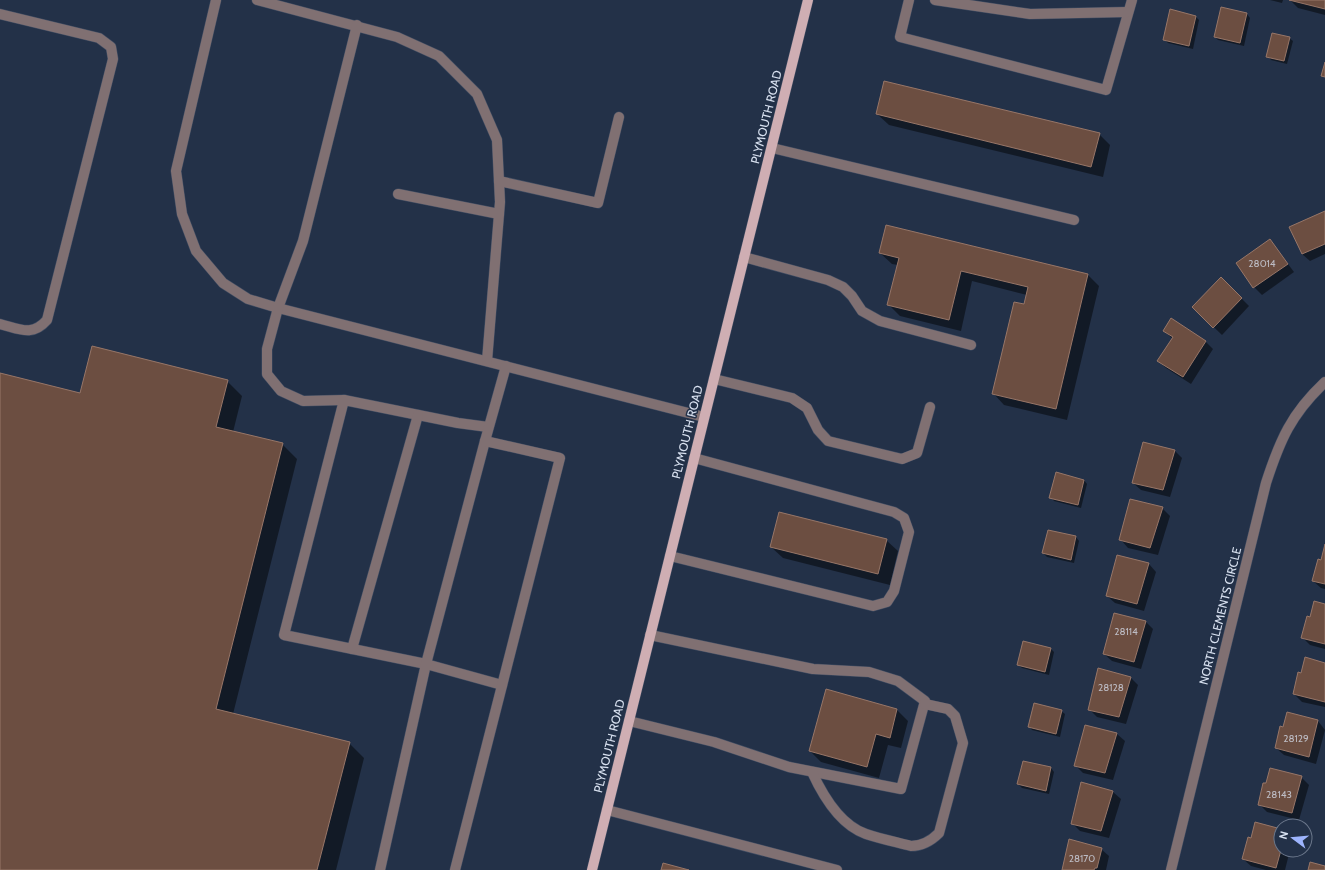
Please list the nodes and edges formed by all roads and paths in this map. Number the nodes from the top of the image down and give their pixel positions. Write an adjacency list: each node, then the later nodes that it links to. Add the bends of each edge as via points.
1 (216, 0): 17 (street, via 176,171 182,214 196,251 223,283 248,299)
2 (257, 0): 9 (street)
3 (808, 0): 11 (main road, PLYMOUTH ROAD)
4 (909, 0): 7 (street, via 900,37 1106,90)
5 (934, 0): 7 (street, via 1030,14)
6 (1132, 0): 7 (street)
7 (1128, 12)
8 (0, 14): 18 (street, via 98,38 112,47 113,59 47,320 39,329 30,331)
9 (357, 25): 12 (street, via 396,37 438,56 477,94 497,140); 17 (street, via 303,241)
10 (619, 117): 12 (street, via 598,204)
11 (772, 148): 15 (street); 16 (main road, PLYMOUTH ROAD)
12 (499, 181): 14 (street)
13 (398, 194): 14 (street)
14 (499, 214): 20 (street)
15 (1074, 220)
16 (744, 257): 19 (street, via 838,284 852,296 862,311 880,321); 22 (main road, PLYMOUTH ROAD)
17 (278, 308): 20 (street); 24 (street, via 267,349 267,374 281,391 303,402)
18 (0, 324)
19 (971, 345)
20 (487, 360): 21 (street)
21 (506, 366): 27 (street); 28 (street)
22 (714, 380): 25 (street, via 792,398 807,408 818,430 828,441 902,459 917,453); 27 (main road, PLYMOUTH ROAD)
23 (1325, 382): 44 (street, NORTH CLEMENTS CIRCLE, via 1308,398 1279,444)
24 (344, 400): 26 (street); 33 (street, via 284,635)
25 (930, 406)
26 (418, 415): 28 (street); 33 (street)
27 (704, 417): 30 (main road, PLYMOUTH ROAD)
28 (488, 427): 29 (street)
29 (485, 441): 34 (street); 35 (street, via 560,458)
30 (694, 458): 31 (main road, PLYMOUTH ROAD); 31 (street, via 894,512 904,518 909,532 894,591 887,602 873,606)
31 (670, 556): 32 (main road, PLYMOUTH ROAD)
32 (650, 635): 36 (street, via 813,669 869,672 898,680 925,702); 37 (main road, PLYMOUTH ROAD)
33 (352, 649): 34 (street)
34 (426, 664): 35 (street); 40 (street)
35 (502, 685): 41 (street)
36 (924, 704): 38 (street, via 901,789); 38 (street, via 948,709 955,716 963,743 939,833 932,839 911,846 865,834 838,815)
37 (629, 721): 38 (street, via 714,742); 39 (main road, PLYMOUTH ROAD)
38 (812, 772)
39 (607, 810): 42 (main road, PLYMOUTH ROAD); 43 (street)
40 (380, 870)
41 (455, 870)
42 (592, 870)
43 (837, 870)
44 (1171, 870)

